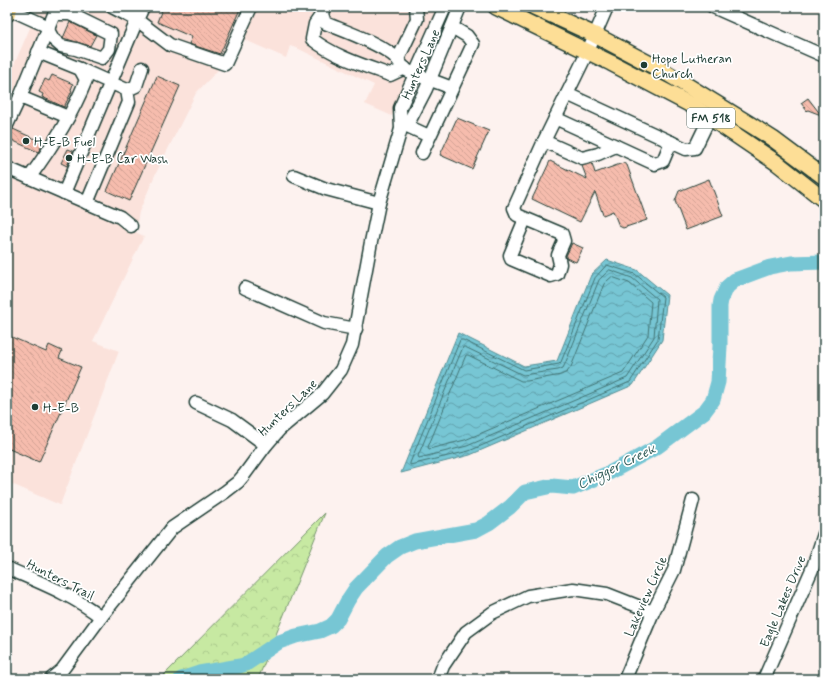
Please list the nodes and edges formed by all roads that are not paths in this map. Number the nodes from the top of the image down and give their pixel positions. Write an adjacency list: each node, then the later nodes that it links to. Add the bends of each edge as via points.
1 (143, 7): 14 (street)
2 (251, 7): 14 (street, via 224,64 170,44)
3 (416, 7): 21 (street, via 417,19)
4 (445, 7): 21 (street, Hunters Lane)
5 (460, 7): 15 (street, Hunters Lane)
6 (496, 7): 18 (main road, FM 518)
7 (534, 7): 17 (main road, FM 518)
8 (607, 7): 17 (street)
9 (713, 7): 20 (street)
10 (116, 8): 14 (street)
11 (8, 10): 16 (street)
12 (56, 10): 16 (street); 16 (street, via 111,34 109,49 102,58 61,46 53,39)
13 (323, 11): 21 (street, via 325,23 390,53); 21 (street, via 315,24 312,39 320,46 390,75)
14 (137, 20): 25 (street)
15 (452, 27): 24 (street, Hunters Lane); 26 (street, via 467,36 472,44)
16 (49, 28): 19 (street)
17 (595, 35): 18 (street); 42 (main road, FM 518, via 665,72 745,121)
18 (588, 51): 28 (street); 31 (main road, FM 518)
19 (38, 52): 23 (street); 29 (street)
20 (824, 56)
21 (406, 67): 24 (street); 34 (street, Hunters Lane, via 400,108)
22 (142, 68): 27 (street, via 136,86)
23 (80, 70): 25 (street); 30 (street, via 86,80)
24 (430, 79): 26 (street); 34 (street, Hunters Lane, via 412,118)
25 (110, 82): 27 (street); 44 (street)
26 (451, 88): 35 (street)
27 (127, 90): 47 (street, via 129,102)
28 (567, 94): 32 (street); 37 (street)
29 (20, 97): 30 (street); 33 (street)
30 (68, 117): 43 (street, via 59,135)
31 (710, 117): 37 (street, via 694,148 686,149); 45 (main road, FM 518, via 777,163)
32 (555, 118): 36 (street); 38 (street)
33 (7, 125)
34 (403, 127): 35 (street); 46 (street, Hunters Lane)
35 (429, 136): 39 (street)
36 (544, 141): 38 (street, via 582,158); 48 (street, via 514,208 516,215)
37 (671, 142): 38 (street, via 663,161 655,164)
38 (616, 146)
39 (422, 153)
40 (7, 168): 43 (street)
41 (294, 176): 46 (street, via 326,189)
42 (824, 177)
43 (29, 178): 44 (street)
44 (64, 193): 47 (street)
45 (824, 200)
46 (379, 202): 51 (street, Hunters Lane, via 360,293)
47 (87, 203): 49 (street, via 120,217)
48 (525, 219): 48 (street, via 562,234 564,242 558,255 560,264 557,274 552,276 511,259 510,254)
49 (131, 226)
50 (245, 288): 51 (street, via 324,323)
51 (356, 329): 53 (street, Hunters Lane, via 348,356 333,381)
52 (196, 403): 53 (street, via 232,420)
53 (266, 445): 58 (street, Hunters Lane, via 238,482 172,528)
54 (693, 500): 57 (street, Lakeview Circle, via 674,570)
55 (824, 534): 62 (street, Eagle Lakes Drive, via 813,567)
56 (7, 568): 58 (street, Hunters Trail, via 75,600)
57 (653, 612): 60 (street, via 607,594 573,589 528,596 492,613 466,632 443,666); 61 (street, Lakeview Circle)
58 (101, 617): 59 (street, Hunters Lane, via 62,670)
59 (51, 679)
60 (438, 679)
61 (625, 679)
62 (764, 679)

